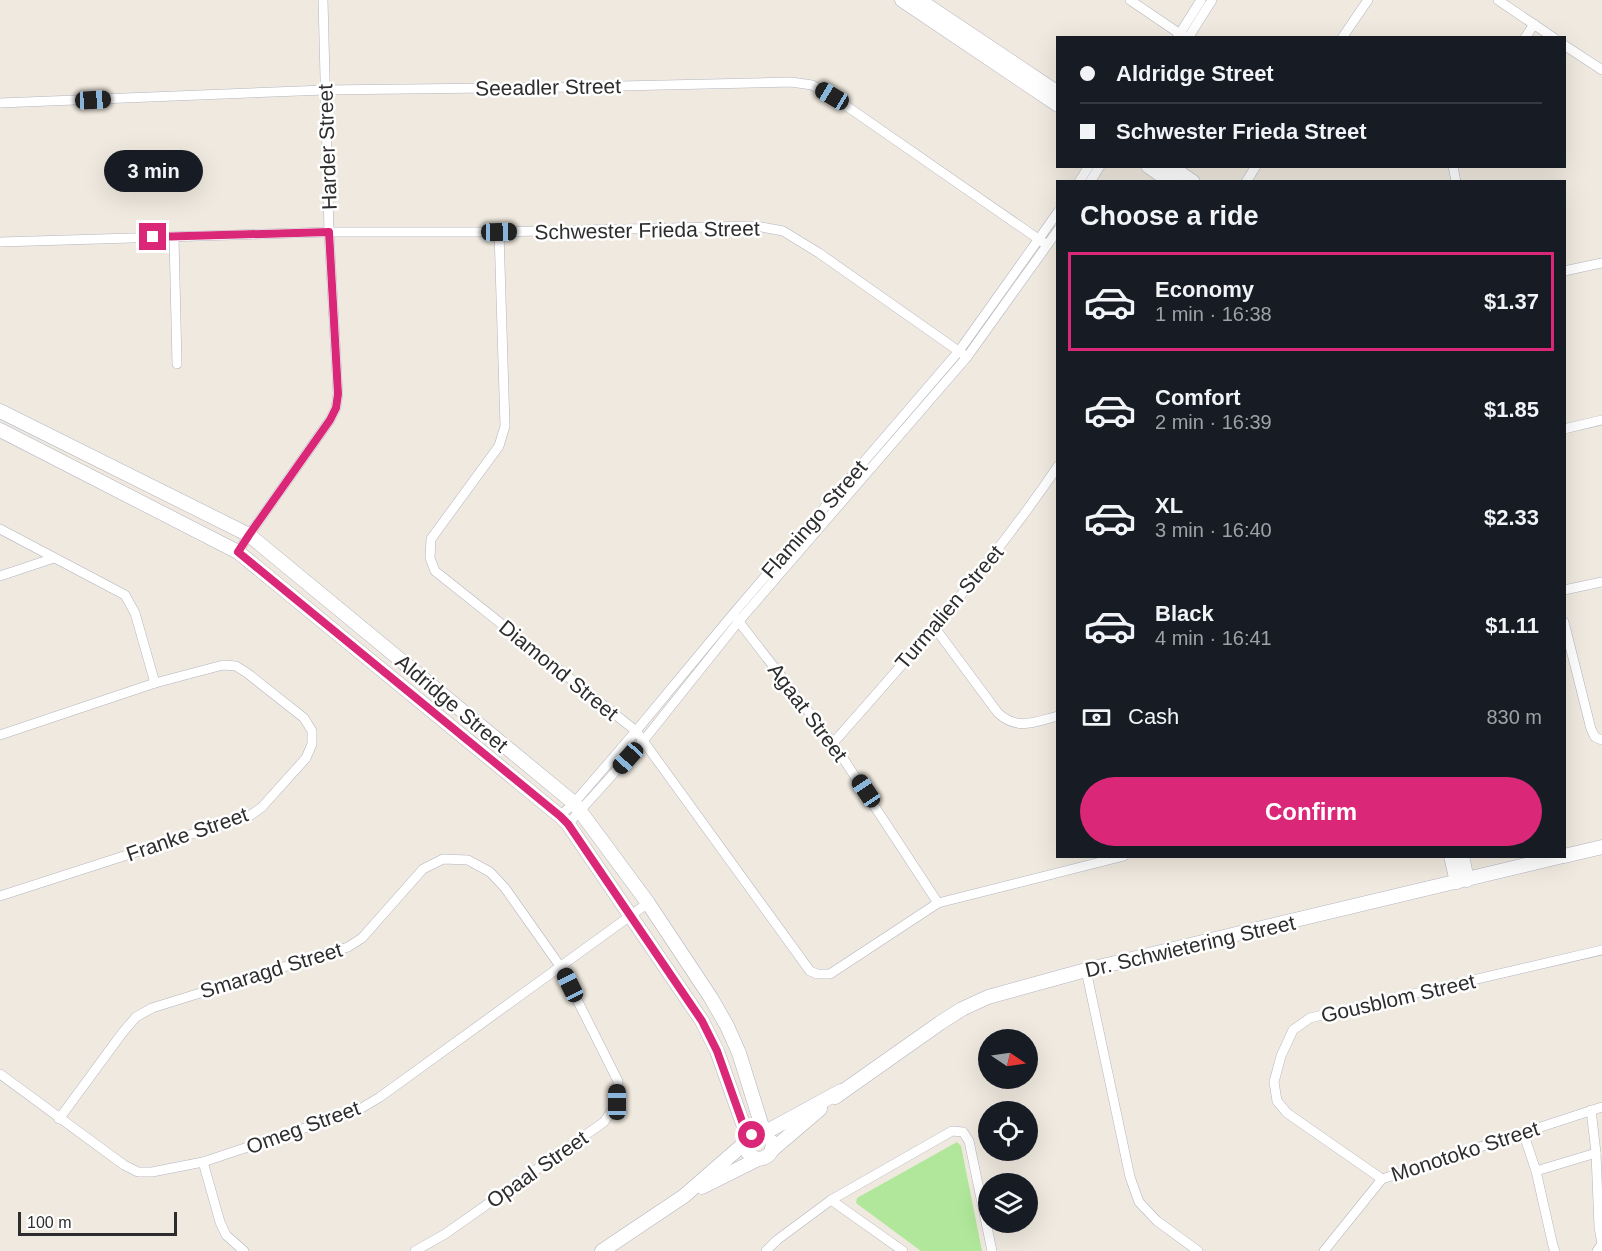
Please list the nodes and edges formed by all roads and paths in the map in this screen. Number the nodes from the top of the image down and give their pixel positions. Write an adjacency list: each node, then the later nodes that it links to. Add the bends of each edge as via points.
1 (323, 0): 16 (street, Harder Street)
2 (902, 0): 19 (street)
3 (919, 0): 17 (street)
4 (1130, 0): 10 (street)
5 (1201, 0): 10 (street)
6 (1212, 0): 10 (street)
7 (1368, 0): 11 (street)
8 (1498, 0): 9 (street)
9 (1534, 24): 12 (street); 13 (street)
10 (1183, 36)
11 (1343, 36)
12 (1526, 36)
13 (1551, 36)
14 (1566, 46): 15 (street)
15 (1602, 70)
16 (325, 90): 18 (street, Seeadler Street); 25 (street, Harder Street); 30 (street, Seeadler Street, via 812,84)
17 (1056, 92)
18 (0, 103)
19 (1056, 104)
20 (1151, 168): 22 (street)
21 (1173, 168): 23 (street)
22 (1168, 180)
23 (1190, 180)
24 (1056, 216): 30 (street, Flamingo Street)
25 (329, 232): 26 (street, Schwester Frieda Street); 28 (street, Schwester Frieda Street); 41 (street, Harder Street, via 336,408)
26 (499, 232): 33 (street, Schwester Frieda Street, via 756,226 783,231); 52 (street, Diamond Street, via 505,426 500,446 431,539 430,558 435,572)
27 (1056, 232): 30 (street, Flamingo Street)
28 (174, 237): 29 (street, Schwester Frieda Street); 34 (street)
29 (0, 242)
30 (1043, 242): 33 (street, Flamingo Street)
31 (1602, 263): 32 (street)
32 (1566, 271)
33 (963, 354): 47 (street, Flamingo Street)
34 (177, 364)
35 (0, 411): 41 (street, Aldridge Street)
36 (1602, 420): 37 (street)
37 (1566, 429)
38 (0, 430): 42 (street, Aldridge Street)
39 (1056, 469): 48 (street, Turmalien Street, via 1015,528)
40 (0, 529): 43 (street)
41 (249, 535): 42 (street, Harder Street); 57 (street, Aldridge Street)
42 (238, 552): 58 (street, Aldridge Street)
43 (54, 558): 44 (street); 50 (street, via 125,595 135,613)
44 (0, 576)
45 (1602, 582): 46 (street)
46 (1566, 590)
47 (736, 617): 52 (street, Flamingo Street); 54 (street, Flamingo Street); 56 (street, Agaat Street)
48 (935, 628): 51 (street, via 1007,722 1023,725); 56 (street, Turmalien Street)
49 (1566, 630): 55 (street, via 1591,729)
50 (155, 683): 53 (street, Franke Street); 66 (street, Franke Street, via 223,664 236,666 304,718 312,731 306,758 251,815)
51 (1056, 717)
52 (636, 731): 54 (street, Diamond Street); 57 (street, Flamingo Street)
53 (0, 735)
54 (644, 740): 57 (street, Flamingo Street); 68 (street, Diamond Street, via 810,971 830,974)
55 (1602, 740)
56 (833, 743): 68 (street, Agaat Street)
57 (577, 807): 58 (street, Flamingo Street); 67 (street, Aldridge Street)
58 (564, 820): 69 (street, Aldridge Street)
59 (1602, 847): 60 (street, Dr. Schwietering Street)
60 (1566, 856)
61 (1116, 858): 68 (street, Diamond Street)
62 (1452, 858): 65 (street)
63 (1462, 858): 65 (street)
64 (1556, 858): 65 (street, Dr. Schwietering Street)
65 (1462, 881): 72 (street, Dr. Schwietering Street)
66 (0, 896)
67 (648, 903): 69 (street, Omeg Street); 79 (street, Aldridge Street, via 727,1026)
68 (938, 903)
69 (631, 916): 71 (street, Omeg Street); 80 (street, Aldridge Street, via 702,1021 717,1051)
70 (1602, 950): 86 (street, Gousblom Street, via 1310,1018 1293,1030 1274,1082 1277,1101 1287,1113)
71 (560, 966): 77 (street, Smaragd Street, via 506,888 490,872 468,860 444,859 423,869 362,938 348,947 152,1008 136,1017); 84 (street, Omeg Street, via 360,1109); 90 (street, Opaal Street, via 618,1082 617,1102 604,1122)
72 (1086, 970): 74 (street, Dr. Schwietering Street, via 988,997 962,1009); 95 (street, via 1130,1177 1139,1202 1157,1221)
73 (0, 1074): 77 (street, Omeg Street)
74 (842, 1091): 79 (street, Dr. Schwietering Street); 81 (street, Dr. Schwietering Street)
75 (1602, 1107): 76 (street, Monotoko Street)
76 (1591, 1110): 78 (street, Monotoko Street); 82 (street)
77 (59, 1119): 84 (street, Omeg Street, via 138,1172)
78 (1523, 1132): 85 (street); 86 (street, Monotoko Street)
79 (764, 1133): 80 (street, via 755,1133); 81 (street, via 770,1138)
80 (747, 1140): 83 (street, via 750,1155); 87 (street)
81 (772, 1150): 83 (street, via 767,1157)
82 (1596, 1153): 85 (street); 98 (street, via 1602,1244)
83 (758, 1159): 87 (street)
84 (203, 1162): 89 (street, via 226,1235)
85 (1536, 1171): 97 (street)
86 (1382, 1179): 96 (street, Monotoko Street)
87 (684, 1196): 91 (street)
88 (831, 1200): 92 (street); 93 (street); 94 (street, via 952,1131 963,1132 969,1141)
89 (244, 1251)
90 (415, 1251)
91 (602, 1251)
92 (766, 1251)
93 (903, 1251)
94 (992, 1251)
95 (1198, 1251)
96 (1324, 1251)
97 (1556, 1251)
98 (1597, 1251)

